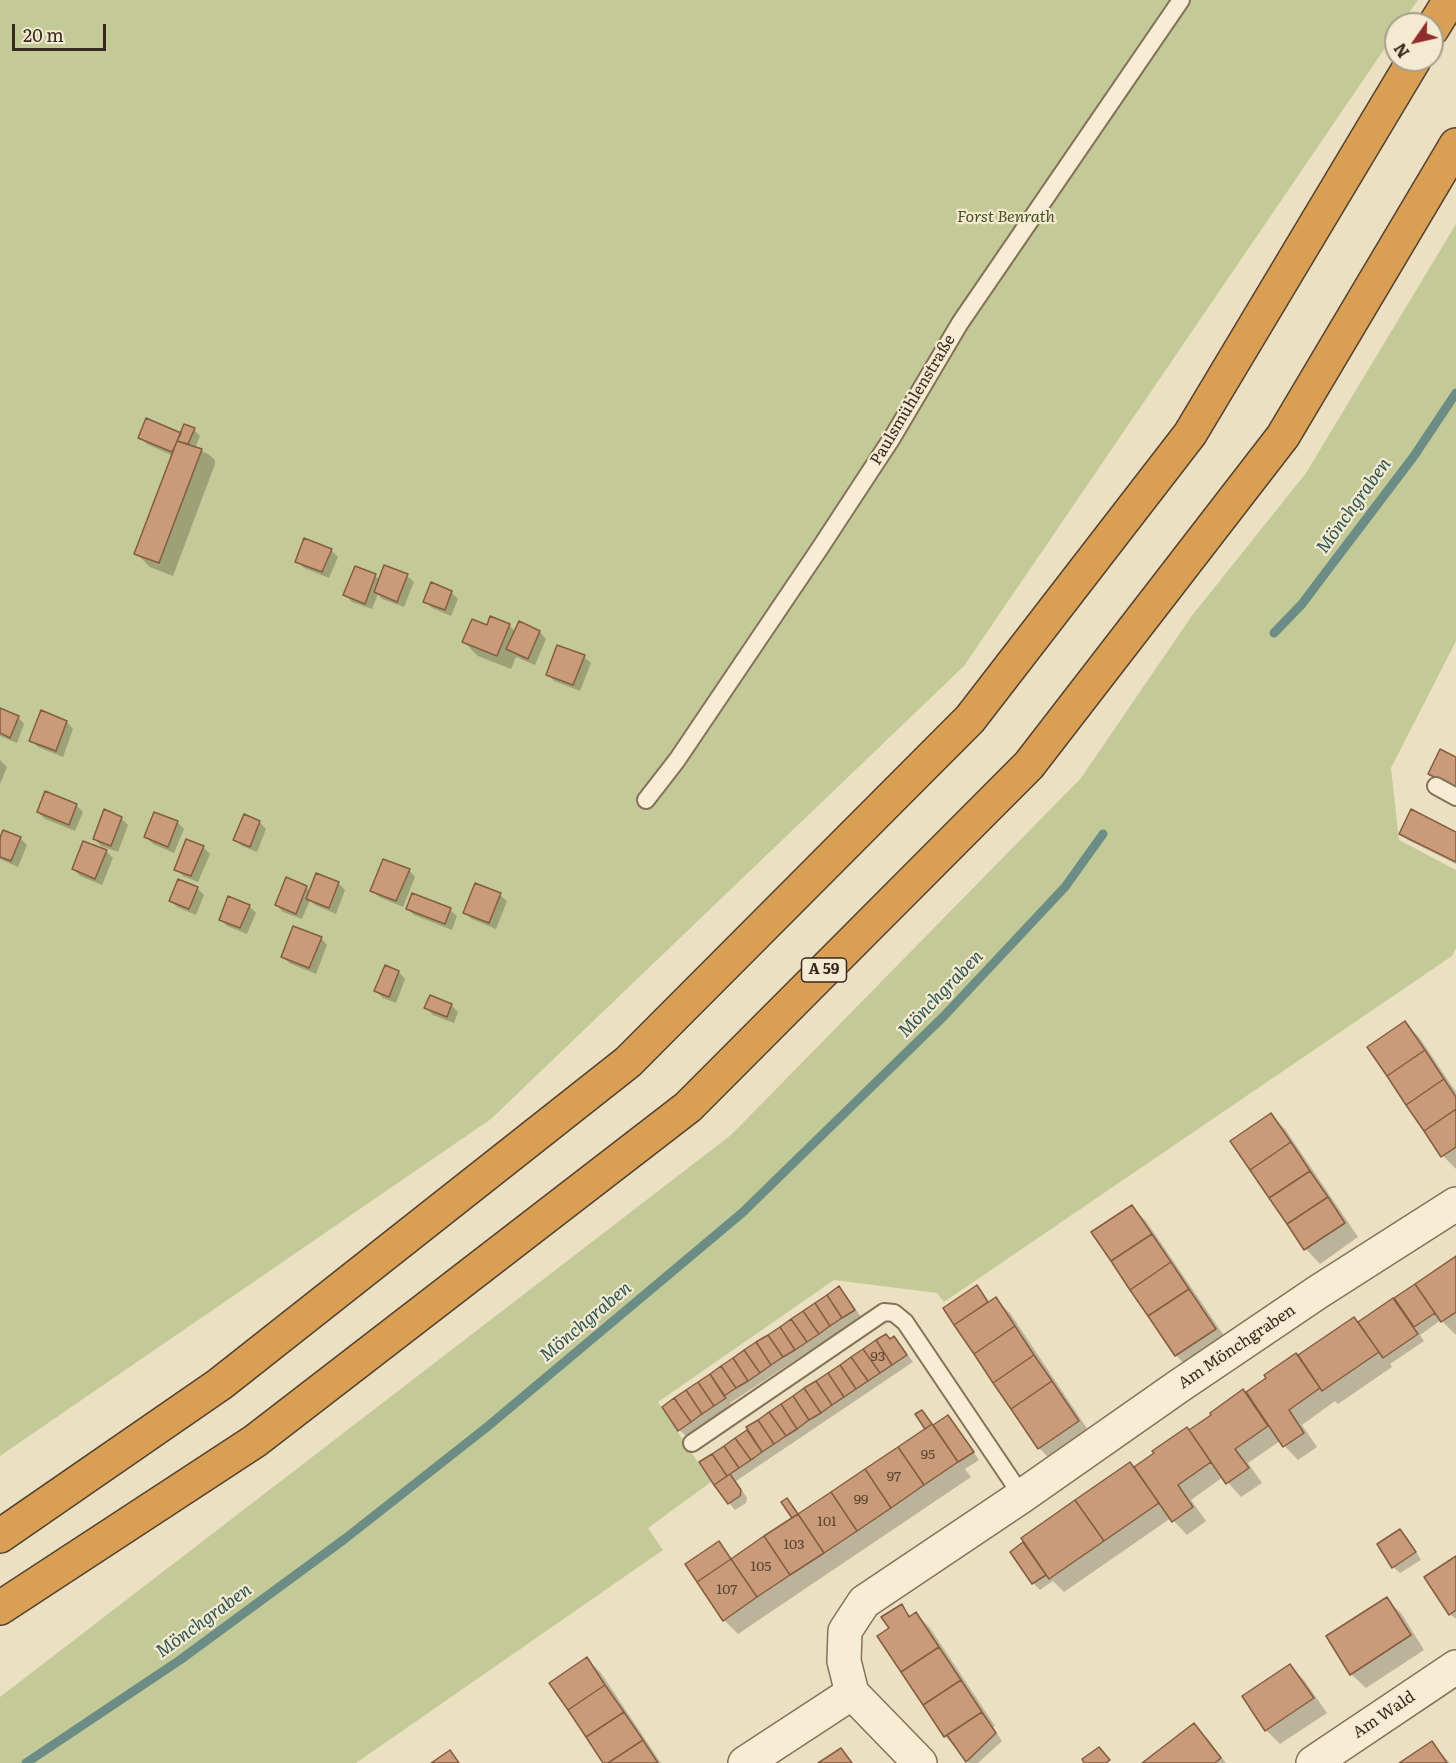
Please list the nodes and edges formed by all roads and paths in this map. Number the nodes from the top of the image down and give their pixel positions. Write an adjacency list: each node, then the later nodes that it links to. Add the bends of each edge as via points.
1 (1181, 0): 6 (lane, Paulsmühlenstraße, via 960,323 892,438 677,760)
2 (1407, 72): 10 (highway, via 1190,434 970,719 628,1062 220,1383)
3 (1456, 145): 11 (highway, A 59, via 1283,436 1021,773 688,1107 255,1441)
4 (1436, 786): 5 (lane)
5 (1456, 796)
6 (646, 800)
7 (1456, 1203): 9 (street, Am Mönchgraben, via 1318,1292)
8 (692, 1443): 9 (lane, via 884,1312 894,1313 905,1322)
9 (1022, 1496): 13 (street, Am Mönchgraben, via 864,1602 845,1631 843,1661)
10 (0, 1536)
11 (0, 1608)
12 (1456, 1667): 16 (street, Am Wald)
13 (852, 1693): 14 (street); 15 (street, Am Mönchgraben)
14 (745, 1763)
15 (920, 1763)
16 (1313, 1763)

